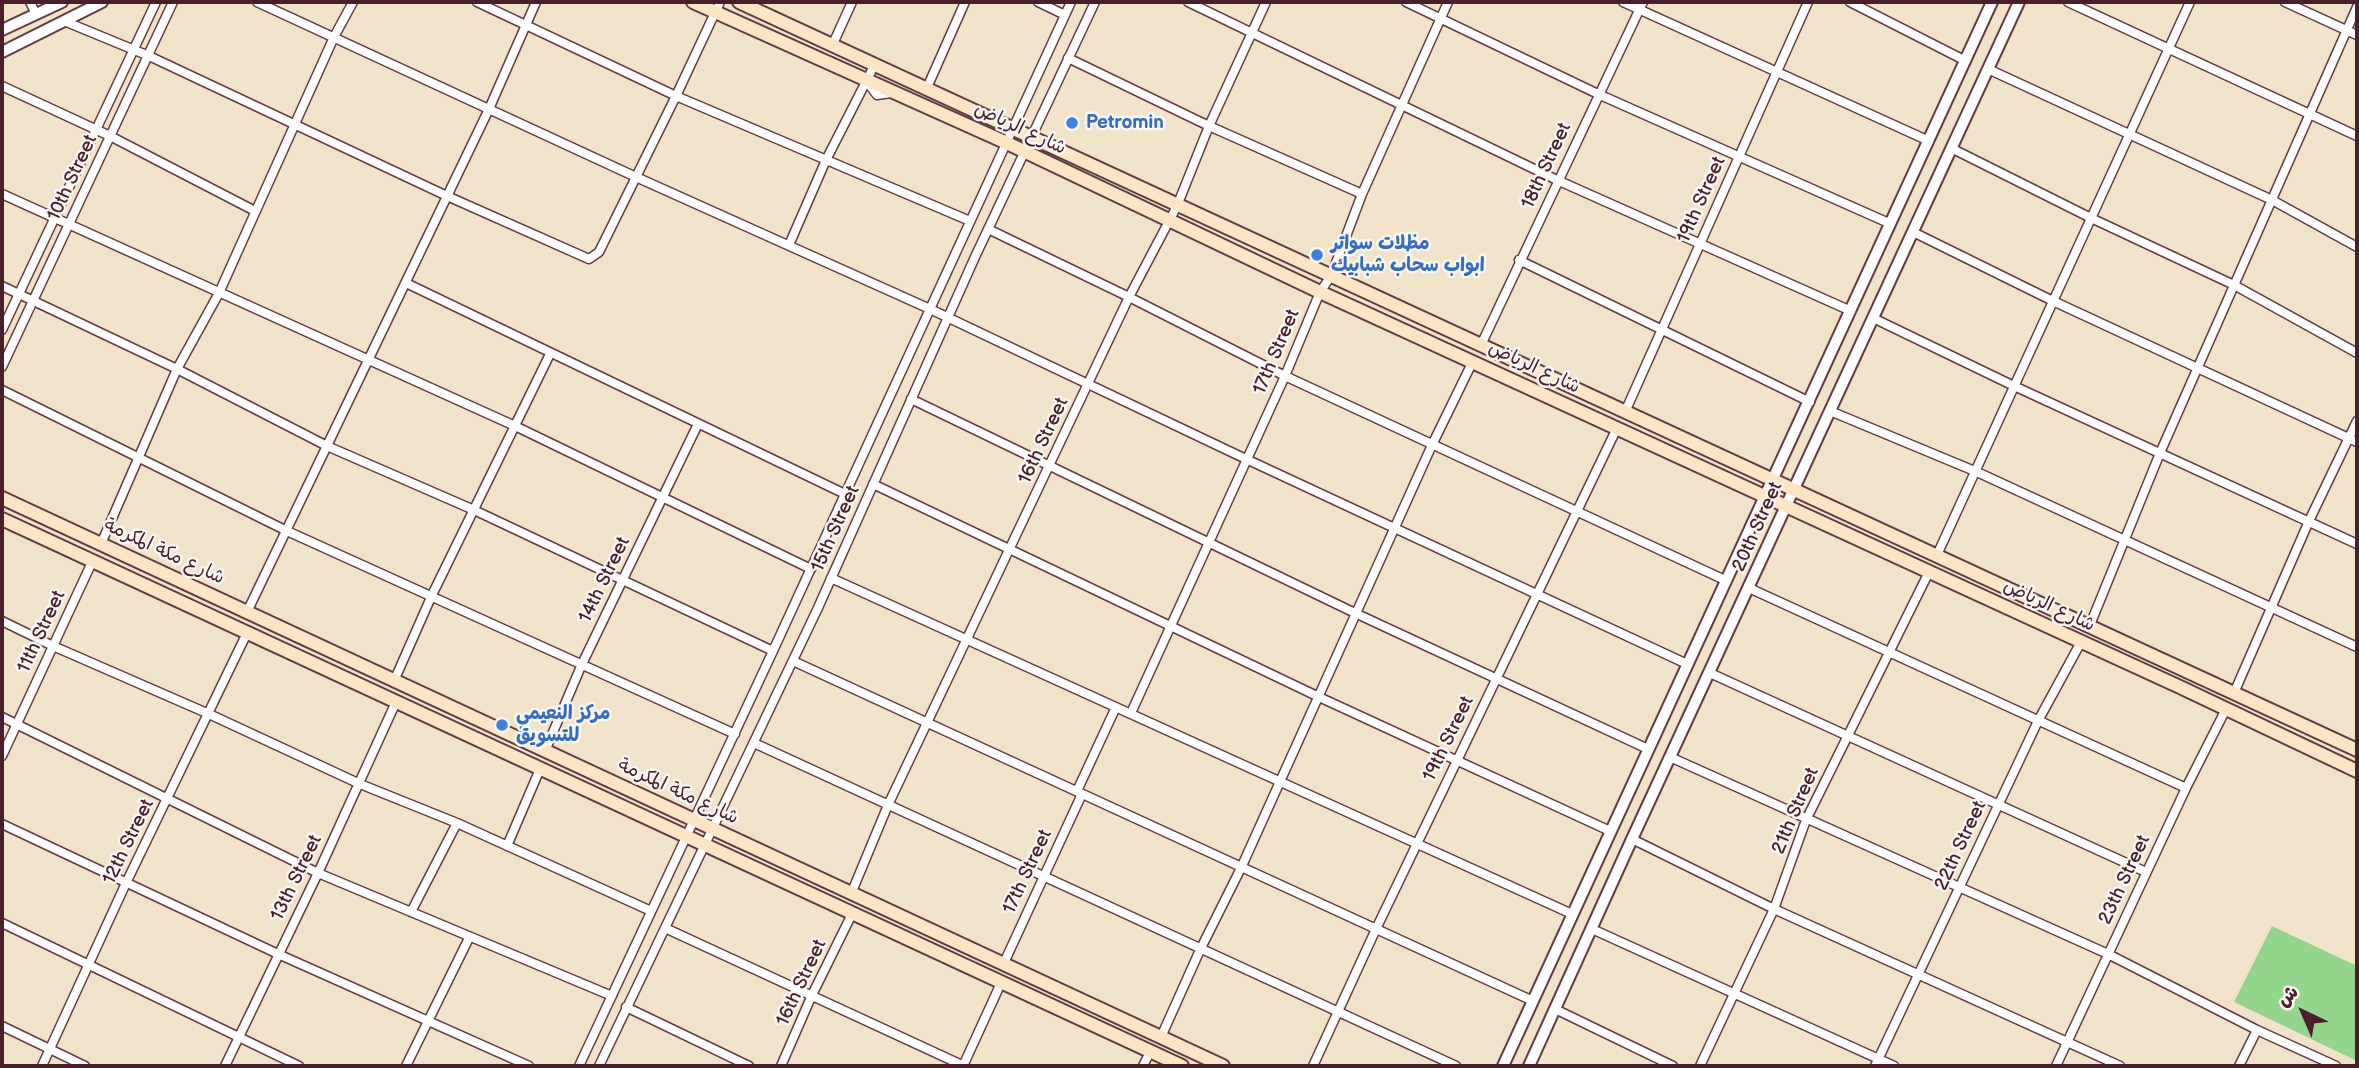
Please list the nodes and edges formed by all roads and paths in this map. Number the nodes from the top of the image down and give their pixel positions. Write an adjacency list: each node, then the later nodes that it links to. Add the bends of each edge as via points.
1 (30, 2): 32 (street)
2 (62, 2): 32 (street)
3 (102, 2): 35 (street)
4 (156, 2): 43 (street, 10th Street)
5 (173, 2): 46 (street, 10th Street)
6 (257, 2): 41 (street)
7 (353, 2): 41 (street)
8 (477, 2): 36 (street)
9 (536, 2): 36 (street)
10 (693, 2): 30 (main road, شارع الرياض)
11 (739, 2): 42 (main road, شارع الرياض)
12 (852, 2): 42 (street)
13 (965, 2): 54 (street)
14 (1038, 2): 33 (street)
15 (1071, 2): 33 (street, 15th Street)
16 (1095, 2): 47 (street, 15th Street)
17 (1188, 2): 39 (street)
18 (1266, 2): 39 (street, 16th Street)
19 (1406, 2): 34 (street)
20 (1448, 2): 34 (street, 17th Street)
21 (1623, 2): 29 (street)
22 (1808, 2): 51 (street, 19th Street)
23 (1850, 2): 48 (street)
24 (1993, 2): 48 (street, 20th Street)
25 (2019, 2): 50 (street, 20th Street)
26 (2068, 2): 44 (street)
27 (2190, 2): 44 (street)
28 (2285, 2): 38 (street)
29 (1642, 6): 51 (street); 55 (street, 18th Street)
30 (717, 7): 52 (main road, شارع الرياض); 56 (street)
31 (2357, 7): 38 (street)
32 (36, 14): 37 (street)
33 (1065, 15): 63 (street, 15th Street)
34 (1441, 18): 55 (street); 57 (street, 17th Street)
35 (64, 21): 43 (street); 45 (street)
36 (525, 25): 56 (street); 58 (street)
37 (2, 30)
38 (2347, 30): 40 (street); 59 (street)
39 (1252, 32): 57 (street); 61 (street, 16th Street)
40 (2357, 35)
41 (334, 37): 58 (street); 60 (street)
42 (832, 46): 49 (main road, شارع الرياض)
43 (133, 49): 46 (street); 62 (street, 10th Street)
44 (2168, 49): 59 (street); 64 (street)
45 (2, 52)
46 (149, 56): 60 (street); 65 (street, 10th Street)
47 (1068, 58): 61 (street); 67 (street, 15th Street)
48 (1966, 61): 68 (street, 20th Street)
49 (874, 66): 52 (street); 54 (main road, شارع الرياض)
50 (1988, 69): 64 (street); 70 (street, 20th Street)
51 (1777, 71): 68 (street); 72 (street, 19th Street)
52 (866, 81): 69 (main road, شارع الرياض); 73 (street)
53 (2, 86): 62 (street)
54 (926, 90): 63 (main road, شارع الرياض)
55 (1598, 94): 72 (street); 75 (street, 18th Street)
56 (676, 96): 73 (street); 74 (street)
57 (1403, 103): 75 (street); 77 (street, 17th Street)
58 (489, 109): 74 (street); 78 (street)
59 (2310, 114): 66 (street); 79 (street)
60 (297, 125): 78 (street); 81 (street)
61 (1209, 126): 77 (street); 80 (street, 16th Street)
62 (96, 129): 65 (street); 82 (street, 10th Street)
63 (1013, 129): 67 (main road, شارع الرياض); 69 (street, 15th Street)
64 (2129, 135): 79 (street); 83 (street)
65 (110, 136): 81 (street); 86 (street, 10th Street)
66 (2357, 136)
67 (1032, 137): 71 (street, 15th Street); 80 (main road, شارع الرياض)
68 (1929, 141): 87 (street, 20th Street)
69 (1007, 143): 71 (main road, شارع الرياض); 84 (street, 15th Street)
70 (1951, 148): 83 (street); 89 (street, 20th Street)
71 (1025, 152): 85 (main road, شارع الرياض); 88 (street, 15th Street)
72 (1739, 155): 87 (street); 90 (street, 19th Street)
73 (826, 160): 84 (street); 91 (street)
74 (636, 177): 78 (street, via 599,252 589,259); 91 (street)
75 (1558, 180): 90 (street); 93 (street, 18th Street)
76 (2, 194): 82 (street)
77 (1362, 194): 94 (street, 17th Street)
78 (447, 196): 95 (street)
79 (2272, 200): 92 (street); 96 (street)
80 (1177, 206): 85 (street, 16th Street); 94 (main road, شارع الرياض)
81 (255, 211): 100 (street)
82 (54, 218): 86 (street); 99 (street, 10th Street)
83 (2091, 218): 96 (street); 103 (street)
84 (971, 221): 104 (street, 15th Street)
85 (1169, 221): 98 (main road, شارع الرياض); 101 (street, 16th Street)
86 (69, 224): 100 (street); 102 (street, 10th Street)
87 (1891, 224): 105 (street, 20th Street)
88 (988, 229): 101 (street); 106 (street, 15th Street)
89 (1913, 232): 103 (street); 107 (street, 20th Street)
90 (1699, 244): 105 (street); 109 (street, 19th Street)
91 (789, 245): 104 (street)
92 (2357, 247)
93 (1519, 260): 109 (street); 110 (street, 18th Street)
94 (1331, 276): 98 (street, 17th Street); 110 (main road, شارع الرياض)
95 (406, 283): 112 (street); 113 (street)
96 (2234, 285): 111 (street); 116 (street)
97 (2, 286): 99 (street)
98 (1320, 292): 114 (main road, شارع الرياض); 118 (street, 17th Street)
99 (19, 293): 102 (street); 108 (street, 10th Street)
100 (219, 293): 113 (street); 117 (street)
101 (1129, 297): 118 (street); 119 (street, 16th Street)
102 (34, 300): 115 (street, 10th Street); 117 (street)
103 (2053, 301): 116 (street); 120 (street)
104 (930, 309): 106 (street); 142 (street, 15th Street)
105 (1851, 311): 123 (street, 20th Street)
106 (948, 317): 119 (street); 122 (street, 15th Street)
107 (1873, 318): 120 (street); 124 (street, 20th Street)
108 (2, 330)
109 (1661, 330): 123 (street); 125 (street, 19th Street)
110 (1481, 345): 125 (main road, شارع الرياض)
111 (2357, 353)
112 (550, 354): 127 (street); 128 (street)
113 (368, 361): 128 (street); 133 (street)
114 (1473, 361): 129 (main road, شارع الرياض); 132 (street)
115 (2, 367)
116 (2197, 368): 130 (street); 134 (street)
117 (177, 369): 133 (street); 135 (street)
118 (1285, 376): 132 (street); 136 (street, 17th Street)
119 (1088, 383): 136 (street); 137 (street, 16th Street)
120 (2014, 386): 134 (street); 138 (street)
121 (2, 390): 135 (street)
122 (911, 398): 137 (street); 140 (street, 15th Street)
123 (1810, 401): 139 (street, 20th Street)
124 (1830, 411): 138 (street); 141 (street, 20th Street)
125 (1625, 412): 139 (main road, شارع الرياض)
126 (2357, 421): 130 (street)
127 (698, 424): 142 (street); 145 (street, 14th Street)
128 (515, 426): 145 (street); 148 (street)
129 (1617, 428): 143 (main road, شارع الرياض); 147 (street, 19th Street)
130 (2348, 438): 131 (street); 150 (street)
131 (2357, 442)
132 (1432, 445): 147 (street); 151 (street)
133 (327, 446): 148 (street); 152 (street)
134 (2160, 453): 150 (street); 153 (street)
135 (136, 458): 152 (street); 155 (street)
136 (1246, 460): 151 (street); 154 (street, 17th Street)
137 (1050, 464): 154 (street); 157 (street, 16th Street)
138 (1977, 472): 153 (street); 158 (street)
139 (1774, 480): 141 (main road, شارع الرياض); 143 (street, 20th Street)
140 (873, 484): 157 (street); 162 (street, 15th Street)
141 (1794, 489): 146 (street, 20th Street); 158 (main road, شارع الرياض)
142 (845, 494): 160 (street, 15th Street)
143 (1766, 497): 146 (main road, شارع الرياض); 164 (street, 20th Street)
144 (2, 498): 155 (main road, شارع مكة المكرمة)
145 (662, 498): 160 (street); 163 (street, 14th Street)
146 (1786, 506): 161 (main road, شارع الرياض); 165 (street, 20th Street)
147 (1577, 509): 164 (street); 166 (street, 19th Street)
148 (474, 510): 163 (street); 167 (street)
149 (2, 519): 159 (main road, شارع مكة المكرمة)
150 (2309, 521): 156 (street); 168 (street)
151 (1395, 528): 166 (street); 170 (street)
152 (287, 531): 167 (street); 169 (street)
153 (2123, 539): 168 (street); 172 (street)
154 (1208, 541): 170 (street); 173 (street, 17th Street)
155 (101, 544): 169 (main road, شارع مكة المكرمة)
156 (2357, 544)
157 (1010, 549): 173 (street); 175 (street, 16th Street)
158 (1937, 555): 172 (main road, شارع الرياض)
159 (93, 560): 174 (main road, شارع مكة المكرمة); 177 (street, 11th Street)
160 (811, 569): 179 (street, 15th Street)
161 (1929, 572): 176 (main road, شارع الرياض); 180 (street, 21th Street)
162 (831, 578): 175 (street); 181 (street, 15th Street)
163 (622, 581): 179 (street); 182 (street, 14th Street)
164 (1727, 581): 183 (street, 20th Street)
165 (1749, 588): 180 (street); 184 (street, 20th Street)
166 (1536, 594): 183 (street); 185 (street, 19th Street)
167 (432, 595): 182 (street); 186 (street)
168 (2271, 607): 178 (street); 187 (street)
169 (247, 612): 186 (main road, شارع مكة المكرمة)
170 (1355, 613): 185 (street); 188 (street)
171 (2, 621): 177 (street)
172 (2090, 625): 187 (main road, شارع الرياض)
173 (1169, 626): 188 (street); 192 (street, 17th Street)
174 (247, 633): 189 (main road, شارع مكة المكرمة); 193 (street, 12th Street)
175 (967, 640): 190 (street); 196 (street, 16th Street)
176 (2081, 642): 191 (main road, شارع الرياض); 195 (street, 22th Street)
177 (53, 646): 193 (street); 197 (street, 11th Street)
178 (2357, 646)
179 (773, 651): 198 (street, 15th Street)
180 (1888, 654): 195 (street); 199 (street, 21th Street)
181 (793, 661): 196 (street); 200 (street, 15th Street)
182 (582, 664): 198 (street); 203 (street, 14th Street)
183 (1687, 664): 201 (street, 20th Street)
184 (1710, 673): 199 (street); 205 (street, 20th Street)
185 (1496, 677): 201 (street); 206 (street, 19th Street)
186 (394, 681): 203 (main road, شارع مكة المكرمة)
187 (2234, 693): 202 (main road, شارع الرياض)
188 (1319, 697): 206 (street); 209 (street)
189 (396, 702): 207 (main road, شارع مكة المكرمة); 210 (street, 13th Street)
190 (1116, 707): 192 (street); 212 (street, 17th Street)
191 (2226, 709): 208 (main road, شارع الرياض); 211 (street, 23th Street)
192 (1131, 713): 209 (street)
193 (209, 714): 210 (street); 213 (street, 12th Street)
194 (2, 717): 197 (street)
195 (2038, 721): 211 (street); 215 (street, 22th Street)
196 (928, 723): 212 (street); 214 (street, 16th Street)
197 (16, 724): 204 (street, 11th Street); 213 (street)
198 (735, 734): 217 (street, 15th Street)
199 (1847, 737): 215 (street); 216 (street, 21th Street)
200 (754, 743): 214 (street); 220 (street, 15th Street)
201 (1648, 749): 221 (street, 20th Street)
202 (2357, 750)
203 (544, 751): 217 (main road, شارع مكة المكرمة)
204 (2, 755)
205 (1670, 757): 216 (street); 223 (street, 20th Street)
206 (1457, 760): 221 (street); 224 (street, 19th Street)
207 (540, 769): 222 (main road, شارع مكة المكرمة); 225 (street)
208 (2357, 771)
209 (1279, 782): 224 (street); 227 (street)
210 (360, 784): 218 (street); 229 (street, 13th Street)
211 (2186, 788): 228 (street, 23th Street)
212 (1080, 793): 227 (street); 230 (street, 17th Street)
213 (167, 800): 229 (street); 231 (street, 12th Street)
214 (888, 805): 230 (street); 233 (street, 16th Street)
215 (1998, 805): 228 (street); 232 (street, 22th Street)
216 (1806, 820): 232 (street); 234 (street, 21th Street)
217 (695, 821): 220 (main road, شارع مكة المكرمة); 222 (street, 15th Street)
218 (457, 823): 225 (street); 236 (street)
219 (2, 824): 231 (street)
220 (713, 830): 226 (street, 15th Street); 233 (main road, شارع مكة المكرمة)
221 (1610, 831): 238 (street, 20th Street)
222 (686, 837): 226 (main road, شارع مكة المكرمة); 235 (street, 15th Street)
223 (1632, 839): 234 (street); 242 (street, 20th Street)
224 (1417, 844): 238 (street); 241 (street, 19th Street)
225 (507, 846): 235 (street)
226 (705, 846): 237 (main road, شارع مكة المكرمة); 240 (street, 15th Street)
227 (1241, 868): 241 (street); 244 (street)
228 (2146, 872): 246 (street, 23th Street)
229 (318, 873): 236 (street); 245 (street, 13th Street)
230 (1042, 876): 244 (street); 248 (street, 17th Street)
231 (126, 883): 245 (street); 247 (street, 12th Street)
232 (1959, 888): 246 (street); 249 (street, 22th Street)
233 (850, 894): 248 (main road, شارع مكة المكرمة)
234 (1774, 909): 249 (street); 251 (street, 21th Street)
235 (651, 911): 253 (street, 15th Street)
236 (411, 912): 243 (street)
237 (852, 914): 250 (main road, شارع مكة المكرمة); 252 (street, 16th Street)
238 (1572, 914): 254 (street, 20th Street)
239 (2, 923): 247 (street)
240 (665, 928): 252 (street); 255 (street, 15th Street)
241 (1376, 929): 254 (street); 257 (street, 19th Street)
242 (1592, 929): 251 (street); 256 (street, 20th Street)
243 (469, 937): 253 (street); 258 (street)
244 (1200, 950): 257 (street); 262 (street)
245 (278, 954): 258 (street); 261 (street, 13th Street)
246 (2108, 954): 260 (street); 263 (street, 23th Street)
247 (88, 965): 261 (street); 264 (street, 12th Street)
248 (1003, 965): 262 (main road, شارع مكة المكرمة)
249 (1919, 973): 263 (street); 266 (street, 22th Street)
250 (1001, 983): 265 (main road, شارع مكة المكرمة); 277 (street)
251 (1735, 993): 266 (street); 286 (street, 21th Street)
252 (812, 995): 276 (street, 16th Street); 277 (street)
253 (612, 996): 273 (street, 15th Street)
254 (1533, 1001): 283 (street, 20th Street)
255 (626, 1007): 274 (street, 15th Street); 275 (street)
256 (1555, 1009): 284 (street, 20th Street); 285 (street)
257 (1337, 1012): 281 (street, 19th Street); 282 (street)
258 (428, 1021): 271 (street); 272 (street)
259 (2, 1026): 264 (street)
260 (2257, 1030): 290 (street); 291 (street)
261 (238, 1037): 269 (street, 13th Street); 270 (street)
262 (1161, 1037): 280 (main road, شارع مكة المكرمة)
263 (2068, 1042): 288 (street, 23th Street); 289 (street)
264 (50, 1049): 267 (street, 12th Street); 268 (street)
265 (1150, 1052): 278 (street); 279 (main road, شارع مكة المكرمة)
266 (1877, 1063): 287 (street)
267 (42, 1066)
268 (85, 1066)
269 (225, 1066)
270 (299, 1066)
271 (406, 1066)
272 (529, 1066)
273 (579, 1066)
274 (599, 1066)
275 (749, 1066)
276 (781, 1066)
277 (964, 1066)
278 (1143, 1066)
279 (1182, 1066)
280 (1223, 1066)
281 (1313, 1066)
282 (1457, 1066)
283 (1503, 1066)
284 (1529, 1066)
285 (1673, 1066)
286 (1700, 1066)
287 (1894, 1066)
288 (2056, 1066)
289 (2120, 1066)
290 (2239, 1066)
291 (2336, 1066)

